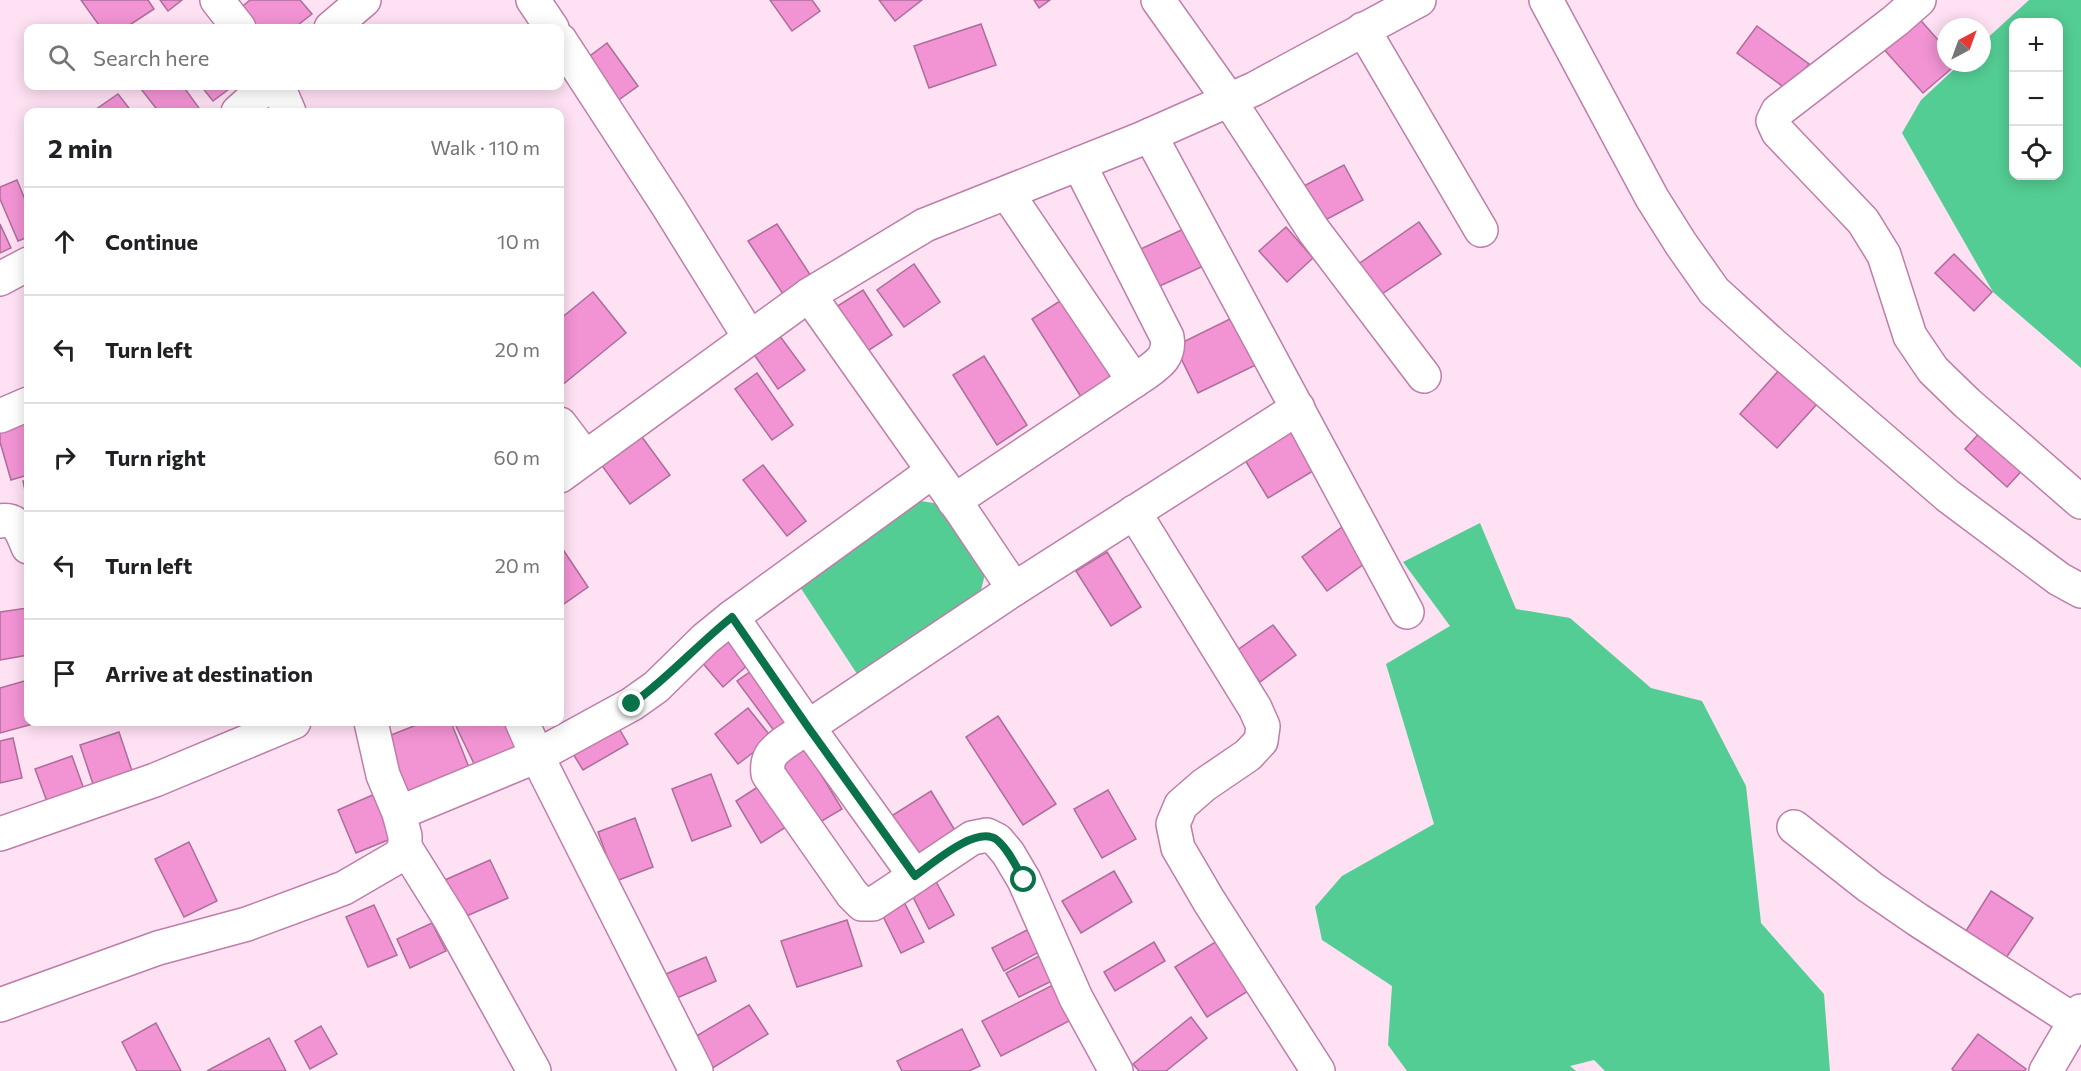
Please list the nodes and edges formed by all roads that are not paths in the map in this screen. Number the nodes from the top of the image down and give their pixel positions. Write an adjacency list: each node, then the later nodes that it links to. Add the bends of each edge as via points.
1 (217, 0): 8 (street)
2 (364, 0): 9 (street)
3 (533, 0): 10 (street)
4 (1158, 0): 15 (street)
5 (1419, 0): 11 (street)
6 (1546, 0): 40 (street, via 1653,198 1714,291 1948,496 2059,579)
7 (1919, 0): 35 (street, via 1778,111 1773,121 1778,132 1863,221 1884,255 1910,336 1933,370)
8 (236, 24)
9 (336, 24)
10 (549, 24)
11 (1364, 28): 15 (street); 21 (street)
12 (564, 46): 25 (street)
13 (263, 90): 16 (street)
14 (280, 90): 17 (street)
15 (1229, 100): 18 (street); 26 (street, via 1314,231)
16 (242, 108)
17 (287, 108)
18 (1150, 135): 19 (street); 29 (street)
19 (1079, 164): 20 (street); 27 (street, via 1167,337 1168,348 1163,358)
20 (1007, 193): 24 (street, via 926,225); 27 (street)
21 (1481, 230)
22 (24, 266): 23 (street)
23 (0, 279)
24 (809, 295): 25 (street); 33 (street)
25 (750, 338): 32 (street)
26 (1424, 376)
27 (1134, 381): 34 (street)
28 (24, 406): 30 (street)
29 (1298, 408): 36 (street); 41 (street)
30 (0, 416)
31 (564, 438): 32 (street)
32 (572, 466)
33 (933, 471): 34 (street); 42 (street)
34 (954, 501): 39 (street)
35 (2081, 502)
36 (1134, 512): 39 (street); 58 (street, via 1256,708 1263,726 1261,741 1248,755 1181,806 1173,824 1178,848)
37 (0, 521): 38 (street, via 13,521)
38 (24, 538)
39 (1014, 589): 46 (street)
40 (2081, 591)
41 (1407, 612)
42 (732, 617): 46 (street); 47 (street, via 656,687)
43 (284, 726): 50 (street, via 155,780)
44 (372, 726): 48 (street, via 383,775)
45 (524, 726): 47 (street)
46 (808, 727): 52 (street); 52 (street, via 771,753 768,774 852,894 862,904 873,904)
47 (537, 756): 48 (street); 56 (street)
48 (399, 813): 51 (street)
49 (1794, 827): 54 (street, via 1918,920)
50 (0, 834)
51 (405, 847): 53 (street, via 399,856 344,888 247,924 158,948); 55 (street, via 450,919)
52 (915, 876): 57 (street, via 972,838 987,835 997,840 1024,880 1076,998)
53 (0, 1005)
54 (2079, 1019): 59 (street)
55 (534, 1071)
56 (696, 1071)
57 (1116, 1071)
58 (1318, 1071)
59 (2046, 1071)

